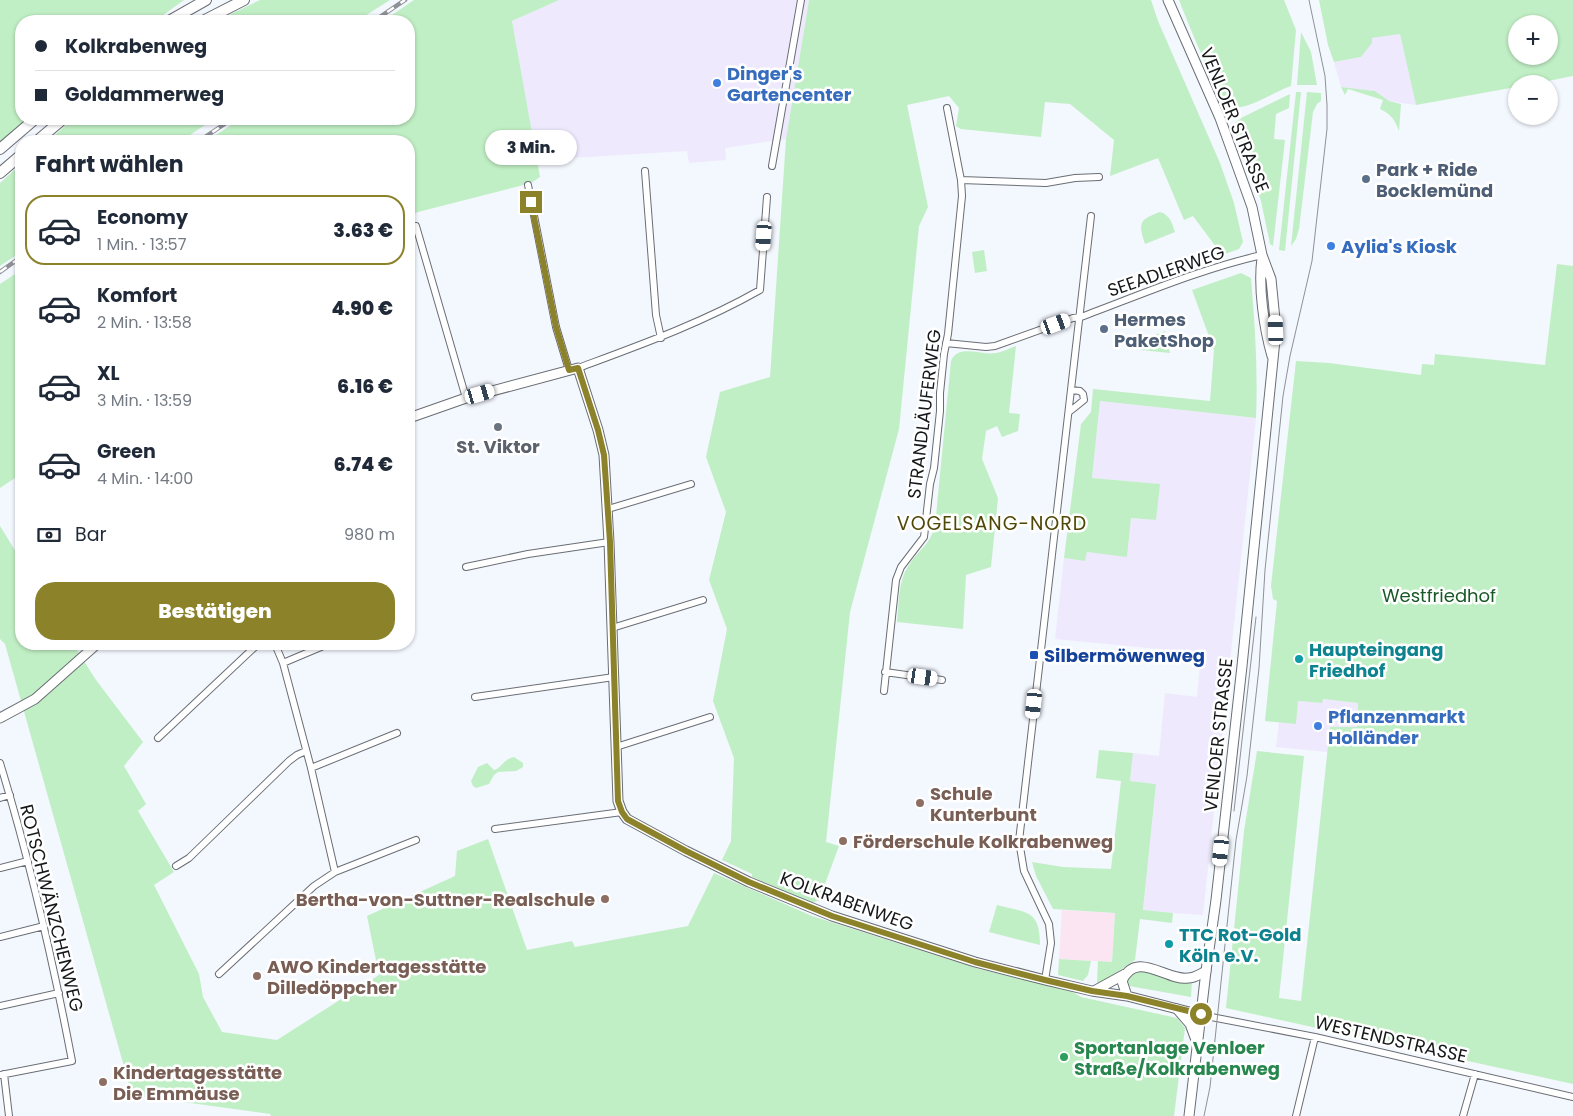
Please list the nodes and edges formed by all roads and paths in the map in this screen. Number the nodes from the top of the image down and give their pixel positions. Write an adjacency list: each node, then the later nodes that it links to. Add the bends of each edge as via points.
1 (206, 0): 5 (main road)
2 (244, 0): 6 (main road)
3 (800, 0): 15 (street)
4 (1168, 0): 24 (street, VENLOER STRASSE, via 1238,165 1252,207)
5 (180, 15)
6 (215, 15)
7 (947, 108): 19 (street, STRANDLÄUFERWEG)
8 (28, 125): 10 (main road)
9 (56, 125): 11 (main road)
10 (16, 135)
11 (44, 135)
12 (15, 136): 13 (main road)
13 (0, 149)
14 (15, 160): 17 (main road)
15 (772, 166)
16 (645, 170): 26 (street, via 656,315)
17 (0, 173)
18 (1099, 177): 19 (street, via 1046,183)
19 (961, 180): 27 (street, STRANDLÄUFERWEG)
20 (528, 185): 28 (street, via 556,327)
21 (767, 197): 26 (street, via 760,290 704,320)
22 (1091, 216): 25 (street, SEEADLERWEG)
23 (416, 226): 30 (street)
24 (1262, 255): 25 (street, SEEADLERWEG, via 1174,282); 68 (street, VENLOER STRASSE, via 1260,276 1272,357 1268,412)
25 (1080, 318): 27 (street, SEEADLERWEG, via 995,346); 29 (street)
26 (661, 338): 28 (street)
27 (946, 343): 44 (street, STRANDLÄUFERWEG, via 926,529 896,580)
28 (573, 369): 30 (street); 34 (street, via 598,430 604,455)
29 (1071, 390): 31 (street); 31 (street, via 1080,391 1084,400)
30 (466, 398): 32 (street)
31 (1068, 412): 71 (street, via 1019,841 1024,871 1049,924 1051,942)
32 (415, 416)
33 (691, 484): 34 (street)
34 (608, 509): 35 (street)
35 (610, 542): 36 (street); 38 (street)
36 (466, 567)
37 (703, 600): 38 (street)
38 (612, 628): 45 (street)
39 (90, 650): 50 (street, via 35,699)
40 (252, 650): 52 (street)
41 (278, 650): 43 (street)
42 (314, 650): 43 (street)
43 (283, 663): 54 (street)
44 (885, 672): 46 (street); 47 (street, STRANDLÄUFERWEG)
45 (614, 677): 48 (street); 53 (street)
46 (942, 680)
47 (884, 691)
48 (475, 698)
49 (710, 717): 53 (street)
50 (0, 718)
51 (397, 732): 56 (street)
52 (158, 738)
53 (616, 747): 59 (street, via 618,801)
54 (306, 751): 56 (street); 63 (street, via 289,761 189,858)
55 (0, 763): 57 (street, ROTSCHWÄNZCHENWEG)
56 (311, 768): 65 (street)
57 (10, 795): 58 (street); 62 (street, ROTSCHWÄNZCHENWEG)
58 (0, 798)
59 (622, 812): 60 (street); 71 (street, KOLKRABENWEG, via 627,819 686,851 818,911 975,962)
60 (495, 829)
61 (416, 840): 65 (street)
62 (28, 861): 64 (street); 66 (street, ROTSCHWÄNZCHENWEG)
63 (176, 866)
64 (0, 868)
65 (335, 872): 69 (street, via 314,886)
66 (44, 926): 67 (street); 73 (street, ROTSCHWÄNZCHENWEG)
67 (0, 937)
68 (1206, 970): 70 (street, via 1187,979 1147,967); 77 (street, VENLOER STRASSE)
69 (218, 974)
70 (1125, 974): 72 (street); 74 (street, via 1122,981)
71 (1045, 980): 72 (street, KOLKRABENWEG)
72 (1094, 991): 74 (street, KOLKRABENWEG)
73 (59, 993): 75 (street); 81 (street, ROTSCHWÄNZCHENWEG, via 72,1061)
74 (1127, 996): 76 (street, KOLKRABENWEG)
75 (0, 1006)
76 (1177, 1009): 77 (street, KOLKRABENWEG); 79 (street, via 1190,1024)
77 (1201, 1014): 78 (street, WESTENDSTRASSE); 79 (street, VENLOER STRASSE)
78 (1315, 1037): 80 (street, WESTENDSTRASSE); 85 (street)
79 (1197, 1043): 84 (street, VENLOER STRASSE)
80 (1475, 1074): 82 (street, WESTENDSTRASSE); 86 (street)
81 (2, 1075): 83 (street)
82 (1573, 1096)
83 (8, 1116)
84 (1190, 1116)
85 (1296, 1116)
86 (1463, 1116)

